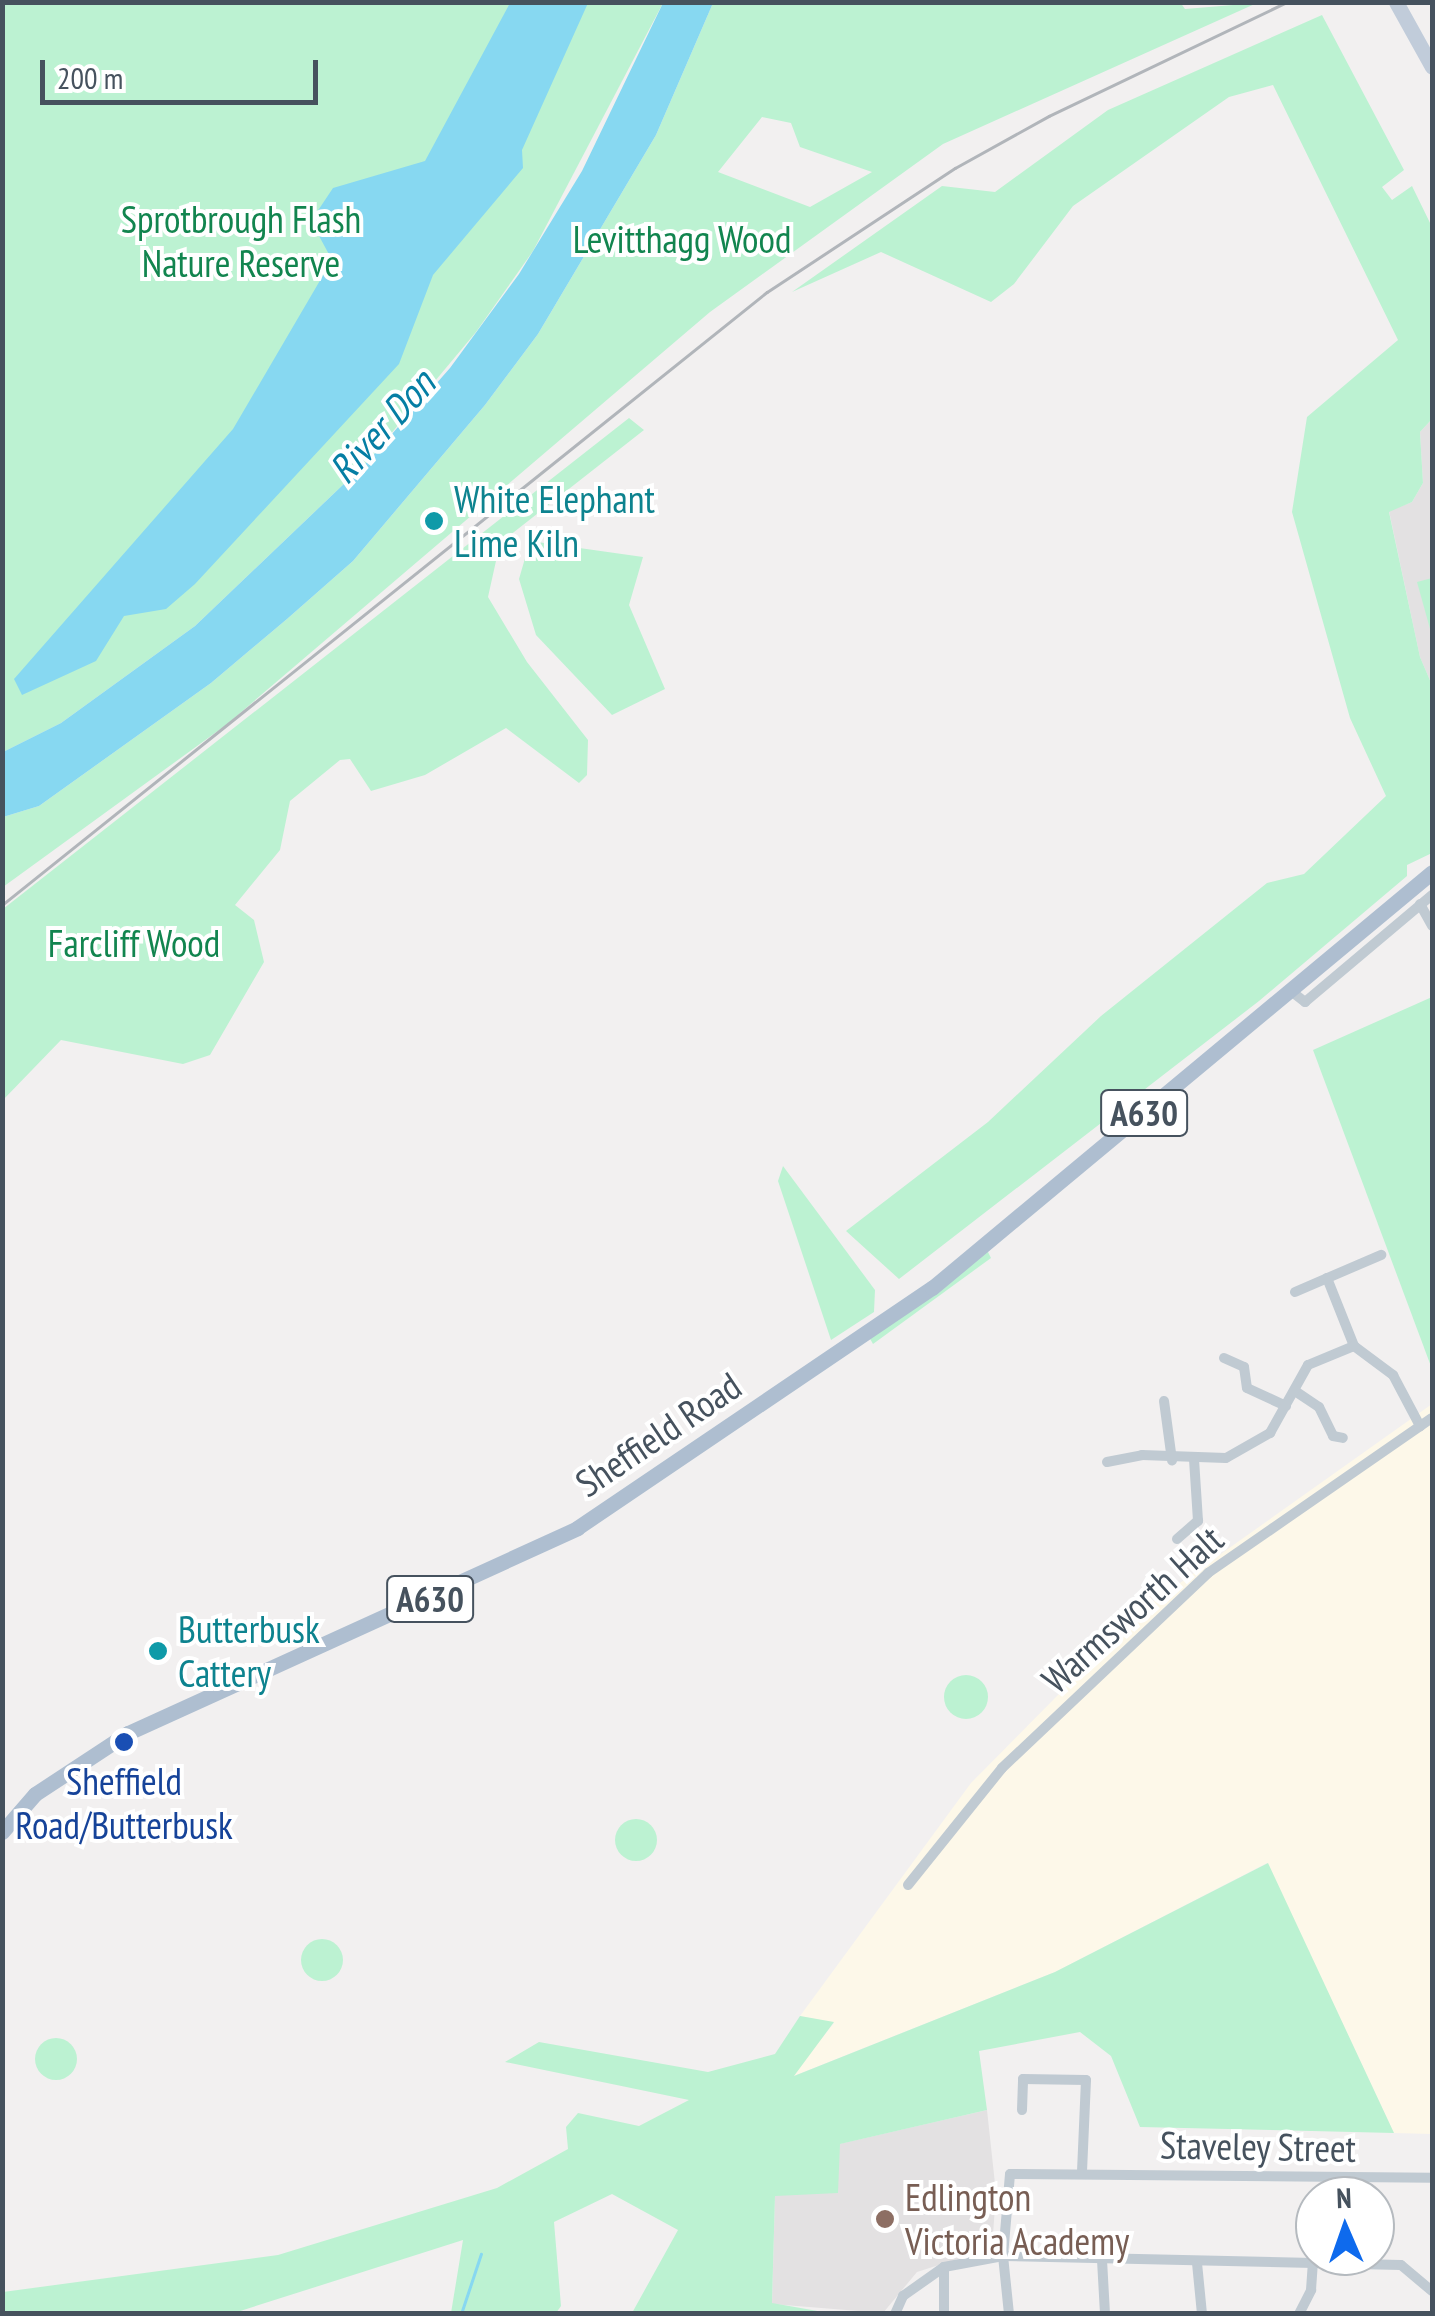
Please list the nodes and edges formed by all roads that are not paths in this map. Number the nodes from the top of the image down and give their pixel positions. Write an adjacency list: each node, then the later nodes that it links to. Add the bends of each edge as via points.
1 (1396, 2): 2 (street)
2 (1430, 57)
3 (1432, 872): 7 (main road, Sheffield Road / A630)
4 (1432, 895): 5 (street, Sheffield Road)
5 (1420, 904): 6 (street); 7 (street, Sheffield Road, via 1306,1002)
6 (1432, 926)
7 (1292, 991): 23 (main road, Sheffield Road / A630, via 932,1288 576,1528 128,1732 35,1794)
8 (1381, 1255): 9 (street)
9 (1327, 1278): 10 (street); 11 (street)
10 (1295, 1292)
11 (1354, 1346): 13 (street, via 1308,1365); 17 (street, via 1393,1375)
12 (1224, 1358): 15 (street, via 1244,1367 1247,1388)
13 (1294, 1390): 15 (street); 18 (street, via 1319,1407)
14 (1164, 1401): 19 (street)
15 (1286, 1406): 20 (street, via 1270,1433 1226,1458)
16 (1432, 1418): 17 (street, Warmsworth Halt)
17 (1420, 1426): 24 (street, Warmsworth Halt, via 1208,1573 1002,1768)
18 (1333, 1439)
19 (1172, 1460): 20 (street); 21 (street, via 1142,1455)
20 (1194, 1460): 22 (street, via 1198,1520)
21 (1107, 1462)
22 (1177, 1539)
23 (2, 1832)
24 (908, 1886)
25 (1022, 2110): 26 (street, via 1023,2079 1086,2080)
26 (1082, 2174): 27 (street, Staveley Street); 28 (street, Staveley Street, via 1008,2175)
27 (1432, 2178)
28 (1003, 2256): 29 (street); 33 (street); 38 (street)
29 (1102, 2260): 30 (street); 39 (street)
30 (1197, 2262): 31 (street); 40 (street)
31 (1295, 2263)
32 (1395, 2264): 35 (street)
33 (944, 2268): 36 (street, via 904,2296); 37 (street)
34 (1312, 2276): 41 (street)
35 (1432, 2291)
36 (894, 2314)
37 (944, 2314)
38 (1009, 2314)
39 (1105, 2314)
40 (1202, 2314)
41 (1300, 2314)

